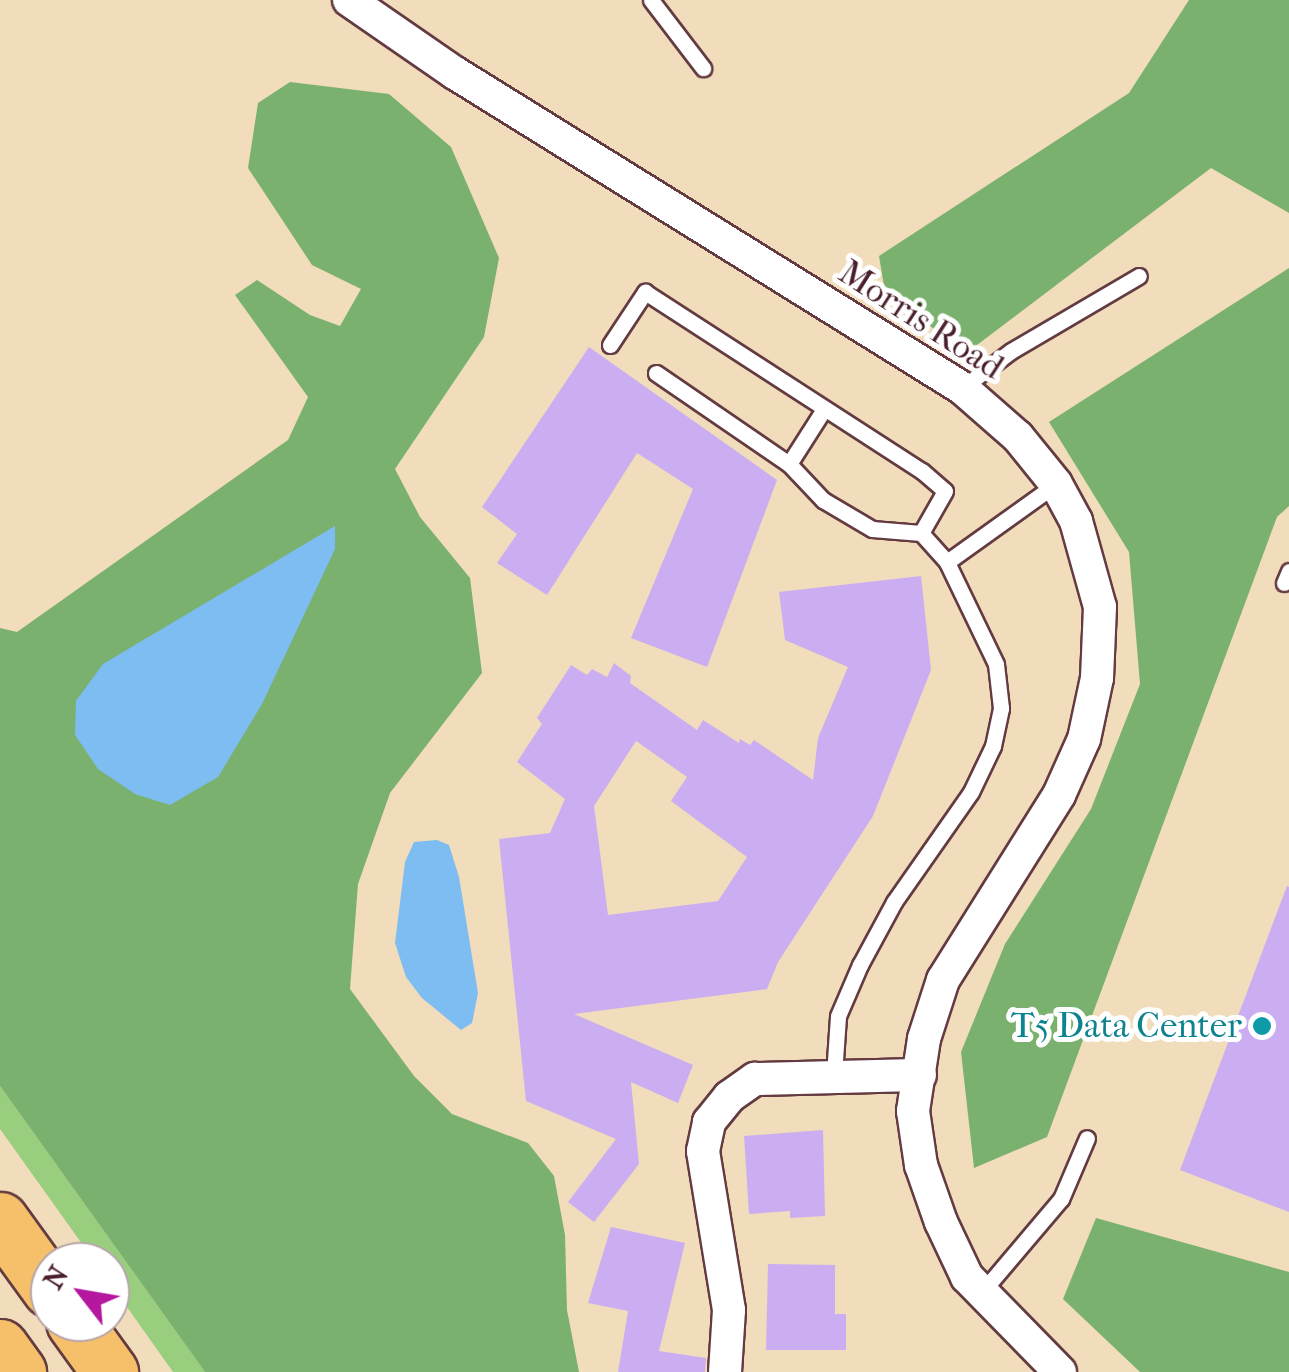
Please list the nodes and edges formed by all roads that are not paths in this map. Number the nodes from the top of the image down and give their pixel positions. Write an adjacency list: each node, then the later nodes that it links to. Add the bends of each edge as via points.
1 (349, 0): 7 (street, Morris Road, via 454,74)
2 (651, 0): 3 (lane)
3 (704, 68)
4 (1139, 276): 7 (lane, via 1011,350)
5 (610, 345): 8 (lane, via 645,292)
6 (656, 373): 9 (lane)
7 (962, 388): 10 (street, Morris Road, via 1018,437)
8 (824, 409): 9 (lane); 11 (lane, via 945,491)
9 (790, 464): 11 (lane, via 822,500 872,529)
10 (1056, 484): 12 (lane); 14 (street, Morris Road, via 1076,521 1100,607 1097,678 1084,739 1059,794 943,980)
11 (922, 533): 12 (lane)
12 (946, 562): 13 (lane, via 996,664 1000,708 993,746 971,792 894,902 860,965 838,1016)
13 (834, 1075): 14 (street); 23 (street, via 755,1079 709,1122 703,1151 730,1310)
14 (920, 1075): 18 (street, Morris Road, via 912,1111 921,1164 940,1222 967,1277)
15 (1087, 1138): 18 (lane, via 1060,1199)
16 (0, 1220): 17 (highway)
17 (30, 1261)
18 (982, 1292): 24 (street, Morris Road)
19 (88, 1342): 22 (highway)
20 (0, 1347): 21 (highway)
21 (18, 1372)
22 (110, 1372)
23 (724, 1372)
24 (1060, 1372)

